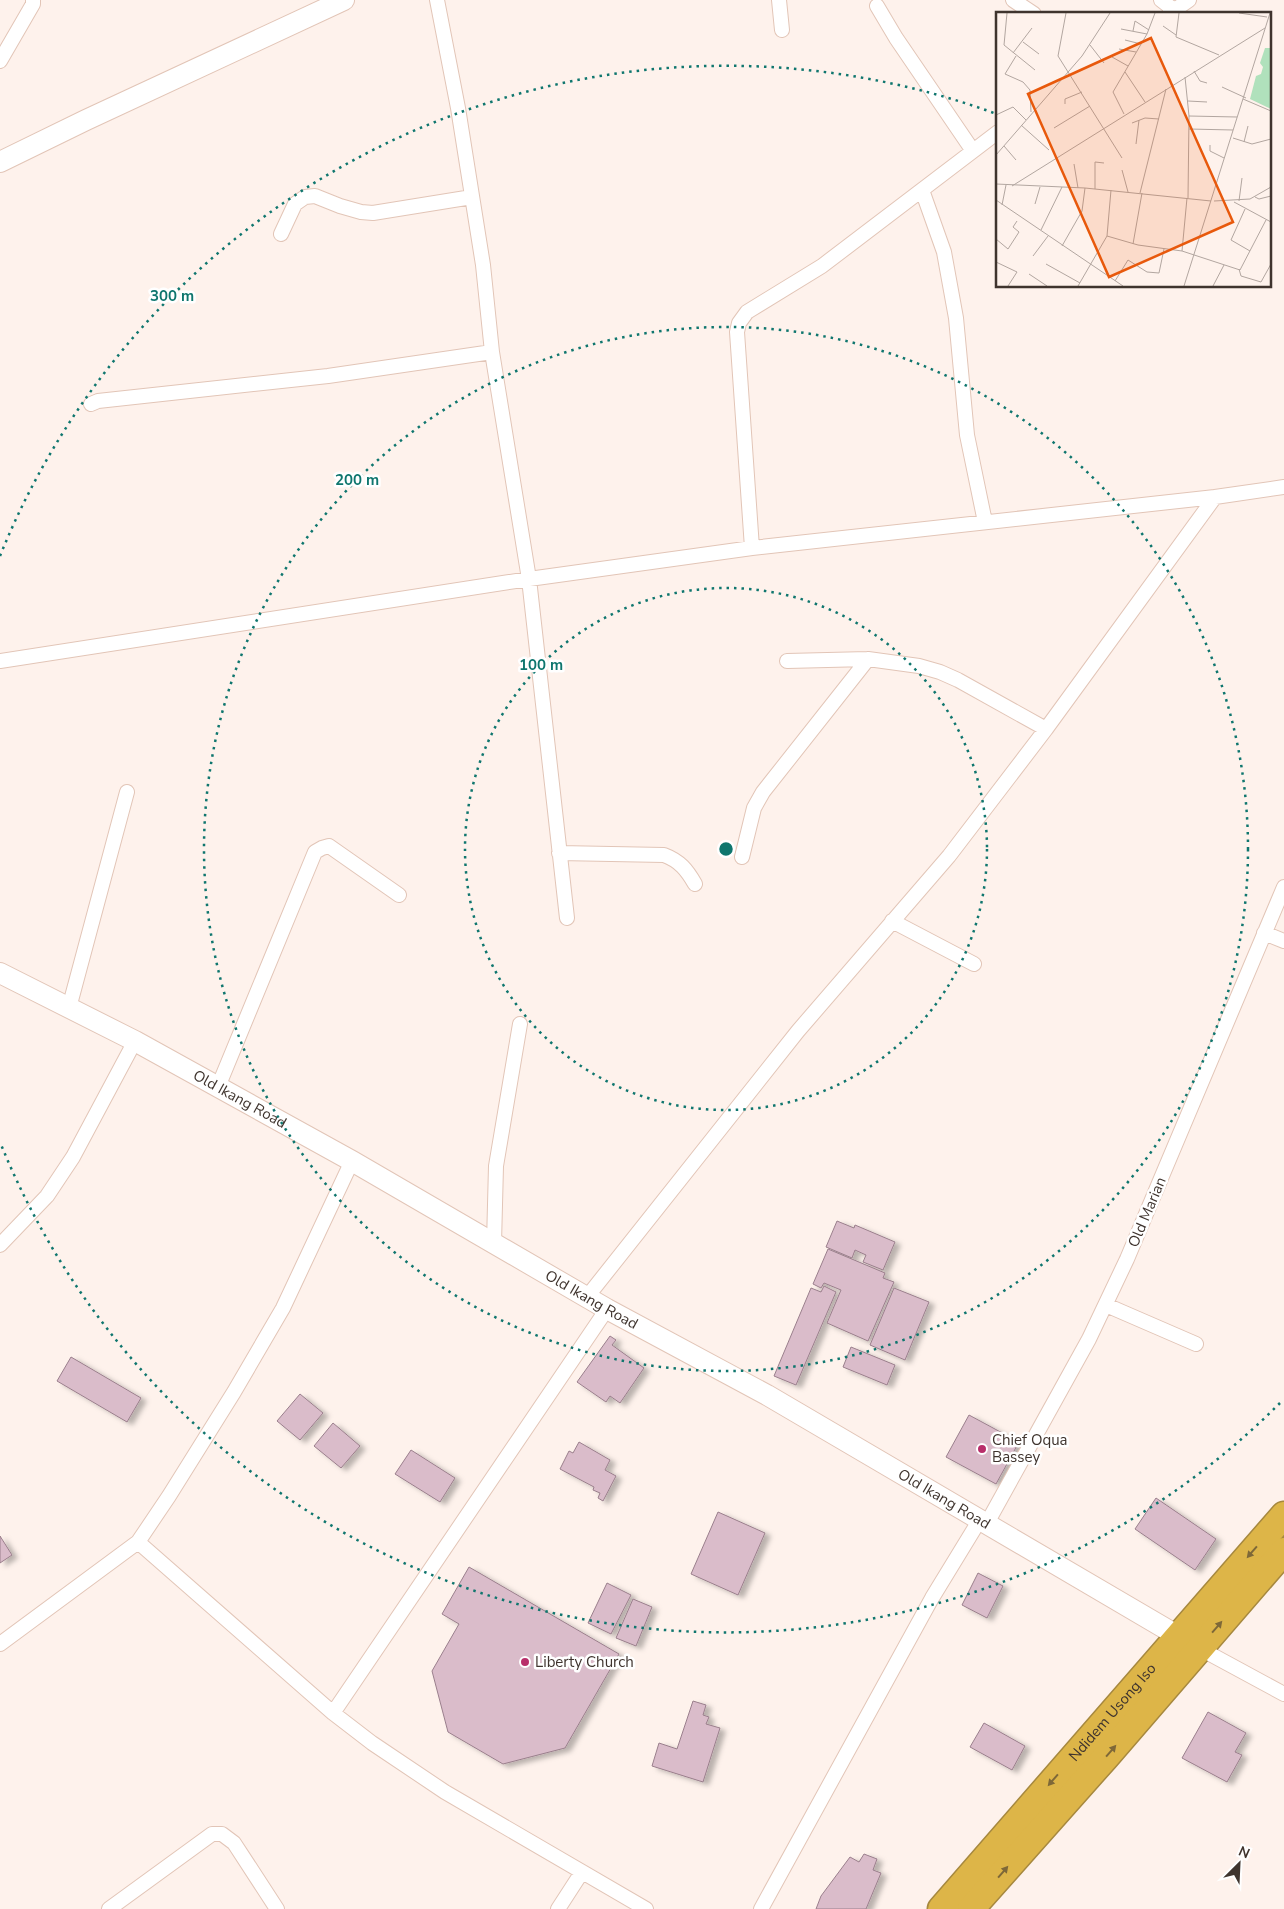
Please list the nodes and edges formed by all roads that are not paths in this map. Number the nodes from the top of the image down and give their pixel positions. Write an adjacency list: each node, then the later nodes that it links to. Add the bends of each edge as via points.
1 (33, 0): 12 (street)
2 (344, 0): 15 (street)
3 (437, 0): 17 (street)
4 (779, 0): 11 (street)
5 (1013, 0): 9 (street)
6 (1161, 0): 10 (street)
7 (1189, 0): 10 (street)
8 (877, 6): 14 (street)
9 (1031, 12)
10 (1171, 12)
11 (782, 30)
12 (0, 61)
13 (996, 134): 14 (street)
14 (973, 151): 16 (street)
15 (0, 162)
16 (922, 190): 23 (street, via 944,252 956,318 967,435); 24 (street, via 822,266 747,312 739,323 737,332)
17 (472, 197): 18 (street, via 373,214 315,196 305,197 295,204); 19 (street)
18 (281, 234)
19 (492, 352): 20 (street, via 328,376); 25 (street)
20 (91, 404)
21 (1284, 487): 22 (street)
22 (1215, 497): 23 (street); 29 (street)
23 (985, 522): 24 (street)
24 (752, 548): 25 (street)
25 (528, 579): 27 (street); 31 (street)
26 (868, 659): 28 (street); 29 (street, via 940,672); 32 (street, via 763,792 754,808)
27 (0, 661)
28 (787, 661)
29 (1046, 729): 37 (street, via 949,856)
30 (127, 792): 42 (street)
31 (559, 854): 33 (street, via 664,855 676,859 688,870); 36 (street)
32 (742, 857)
33 (695, 884)
34 (1284, 887): 38 (street, Old Marian)
35 (399, 895): 45 (street, via 330,846 315,852)
36 (567, 918)
37 (892, 921): 40 (street); 49 (street, via 798,1031)
38 (1264, 933): 39 (street); 50 (street, Old Marian)
39 (1284, 942)
40 (974, 964)
41 (0, 973): 42 (street, Old Ikang Road)
42 (69, 1008): 44 (street, Old Ikang Road)
43 (520, 1024): 47 (street, via 496,1166)
44 (135, 1041): 45 (street, Old Ikang Road); 48 (street, via 73,1157 47,1196)
45 (218, 1087): 46 (street, Old Ikang Road)
46 (352, 1161): 47 (street, Old Ikang Road); 55 (street, via 282,1308 234,1392)
47 (494, 1243): 49 (street, Old Ikang Road)
48 (0, 1245)
49 (587, 1297): 51 (street, Old Ikang Road)
50 (1106, 1305): 52 (street); 54 (street, Old Marian, via 1090,1339)
51 (607, 1309): 54 (street, Old Ikang Road, via 767,1395); 60 (street)
52 (1196, 1344)
53 (1284, 1516): 57 (highway, Ndidem Usong Iso, one-way to 57)
54 (982, 1523): 57 (street, Old Ikang Road); 66 (street, Old Marian, via 932,1598)
55 (138, 1542): 58 (street); 60 (street)
56 (1284, 1551): 57 (highway, Ndidem Usong Iso, one-way to 56)
57 (1189, 1642): 59 (street); 67 (highway, Ndidem Usong Iso, one-way to 67); 68 (highway, Ndidem Usong Iso, one-way to 57, via 1106,1757)
58 (0, 1644)
59 (1284, 1694)
60 (333, 1713): 61 (street, via 445,1792)
61 (582, 1872): 64 (street); 65 (street)
62 (110, 1909): 63 (street, via 212,1834 222,1834 234,1843)
63 (278, 1909)
64 (558, 1909)
65 (646, 1909)
66 (761, 1909)
67 (941, 1909)
68 (971, 1909)

